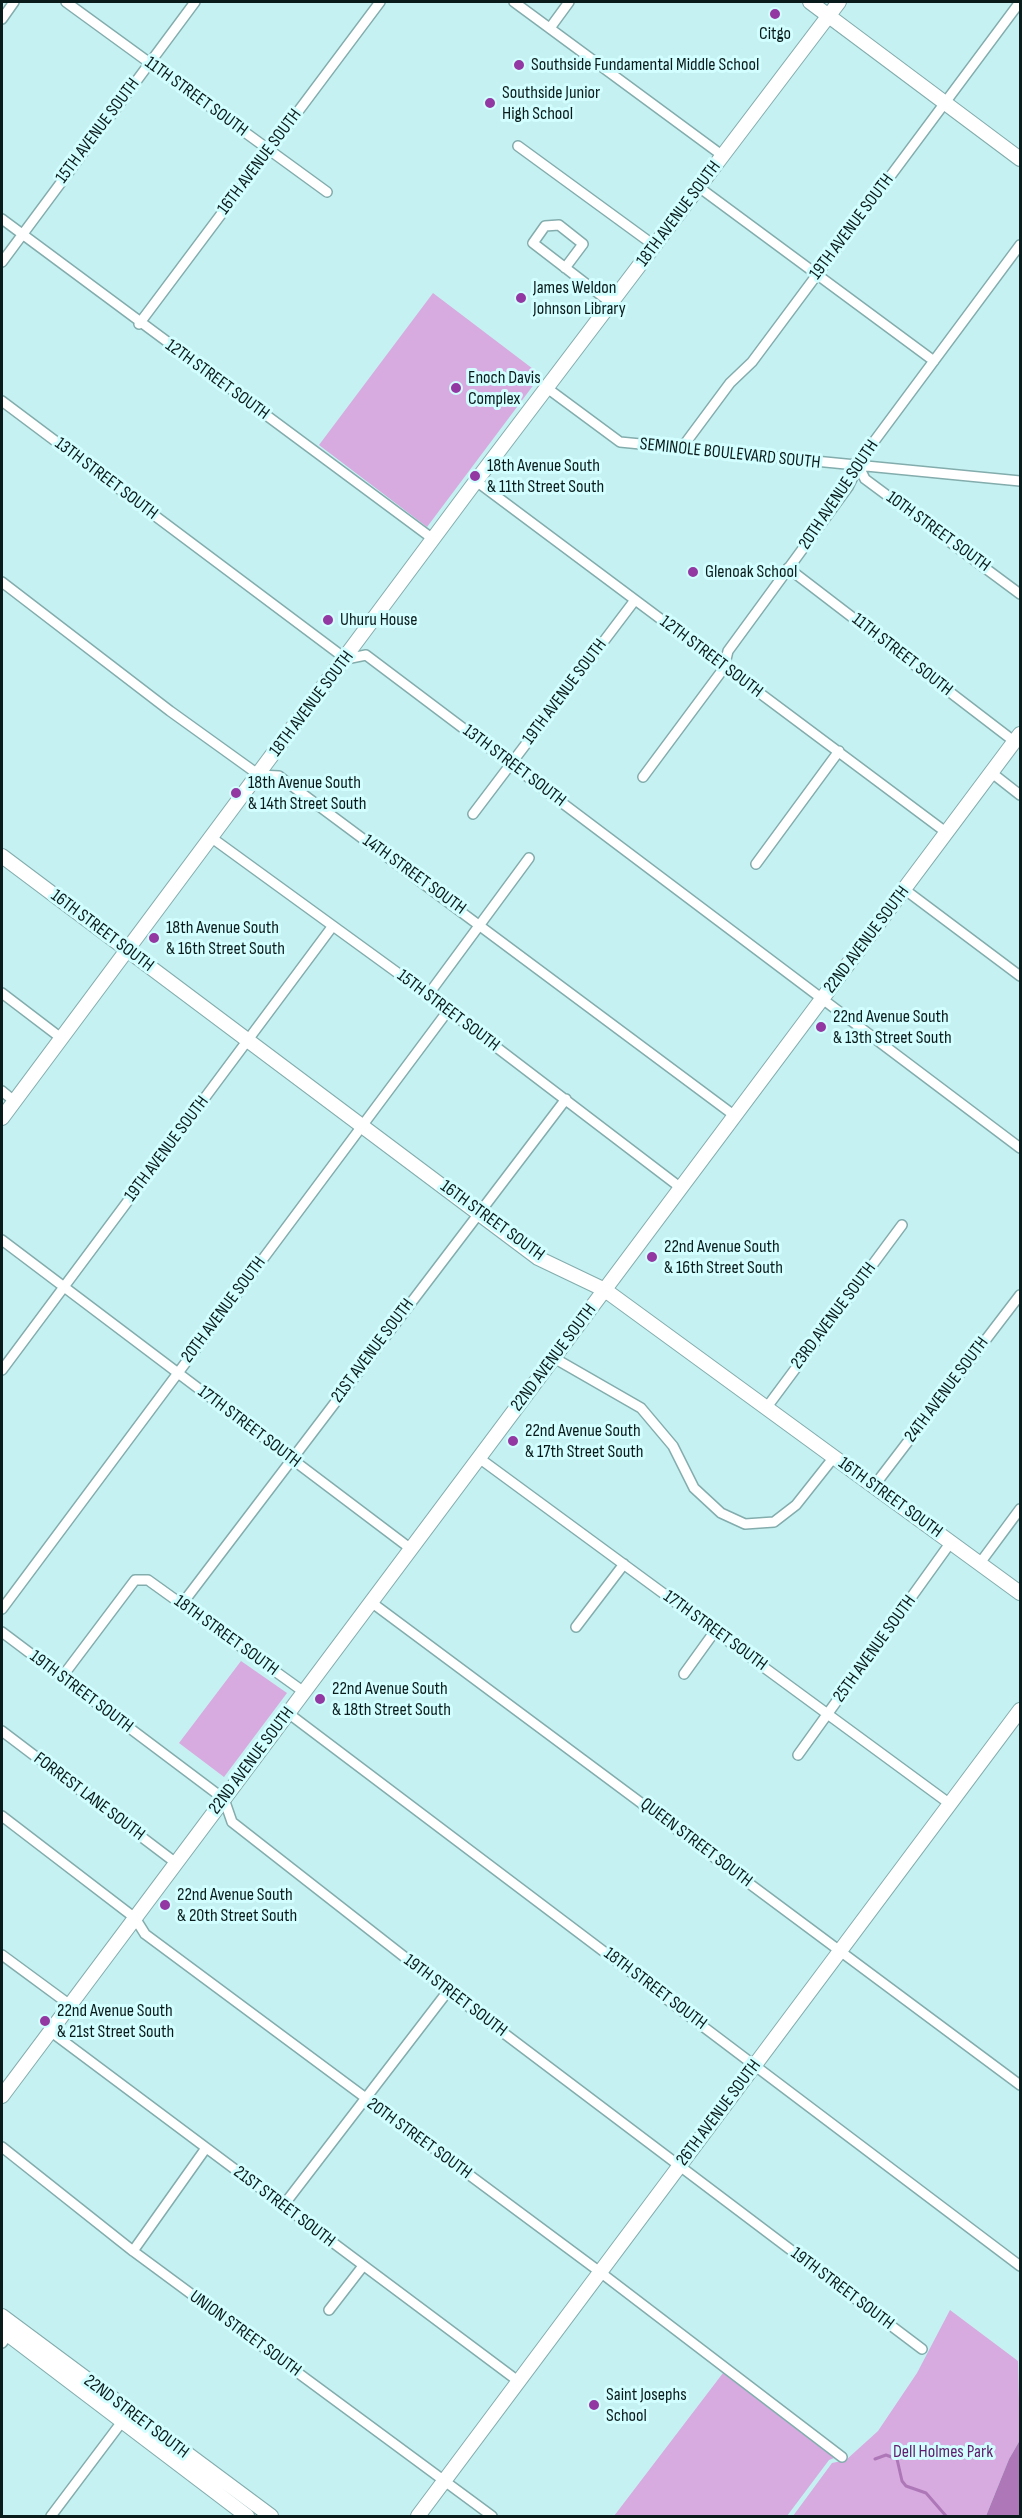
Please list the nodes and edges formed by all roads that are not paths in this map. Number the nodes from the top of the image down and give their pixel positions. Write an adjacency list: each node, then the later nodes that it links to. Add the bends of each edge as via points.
1 (14, 2): 11 (street)
2 (66, 2): 13 (street, 11TH STREET SOUTH)
3 (195, 2): 13 (street, 15TH AVENUE SOUTH)
4 (380, 2): 16 (street, 16TH AVENUE SOUTH)
5 (514, 2): 12 (street)
6 (569, 2): 12 (street)
7 (810, 2): 10 (street)
8 (839, 2): 10 (street, 18TH AVENUE SOUTH)
9 (1020, 2): 14 (street, 19TH AVENUE SOUTH)
10 (828, 16): 14 (street); 17 (street, 18TH AVENUE SOUTH)
11 (2, 19)
12 (550, 28): 17 (street)
13 (149, 63): 16 (street, 11TH STREET SOUTH); 22 (street, 15TH AVENUE SOUTH)
14 (945, 103): 18 (street); 27 (street, 19TH AVENUE SOUTH)
15 (519, 146): 24 (street)
16 (269, 150): 20 (street, 11TH STREET SOUTH); 29 (street, 16TH AVENUE SOUTH)
17 (723, 156): 19 (street, 18TH AVENUE SOUTH)
18 (1020, 159)
19 (700, 188): 24 (street, 18TH AVENUE SOUTH); 27 (street)
20 (327, 192)
21 (2, 219): 22 (street, 12TH STREET SOUTH)
22 (22, 234): 25 (street, 15TH AVENUE SOUTH); 29 (street, 12TH STREET SOUTH)
23 (1020, 245): 30 (street, 20TH AVENUE SOUTH)
24 (655, 246): 28 (street, 18TH AVENUE SOUTH)
25 (2, 262)
26 (565, 268): 26 (street, via 533,243 545,226 559,225 583,244); 28 (street)
27 (816, 274): 30 (street); 33 (street, 19TH AVENUE SOUTH, via 752,362 730,383)
28 (611, 303): 31 (street, 18TH AVENUE SOUTH)
29 (139, 324): 37 (street, 12TH STREET SOUTH)
30 (934, 361): 34 (street, 20TH AVENUE SOUTH)
31 (547, 388): 33 (street, SEMINOLE BOULEVARD SOUTH, via 620,442); 35 (street, 18TH AVENUE SOUTH)
32 (2, 401): 42 (street, 13TH STREET SOUTH)
33 (681, 449): 34 (street, SEMINOLE BOULEVARD SOUTH)
34 (859, 467): 36 (street, SEMINOLE BOULEVARD SOUTH); 38 (street, 20TH AVENUE SOUTH, via 848,488); 40 (street, 10TH STREET SOUTH, via 865,479)
35 (476, 481): 37 (street, 18TH AVENUE SOUTH); 41 (street, 12TH STREET SOUTH)
36 (1020, 481)
37 (433, 539): 42 (street, 18TH AVENUE SOUTH)
38 (788, 568): 43 (street, 20TH AVENUE SOUTH, via 728,651); 44 (street, 11TH STREET SOUTH)
39 (2, 582): 48 (street, 14TH STREET SOUTH)
40 (1020, 594)
41 (635, 600): 43 (street, 12TH STREET SOUTH); 46 (street, 19TH AVENUE SOUTH)
42 (346, 659): 46 (street, 13TH STREET SOUTH, via 366,655); 48 (street, 18TH AVENUE SOUTH)
43 (724, 668): 45 (street, 12TH STREET SOUTH); 49 (street, 20TH AVENUE SOUTH)
44 (1018, 738): 47 (street, 22ND AVENUE SOUTH)
45 (839, 751): 52 (street, 12TH STREET SOUTH); 56 (street)
46 (512, 764): 51 (street, 19TH AVENUE SOUTH); 64 (street, 13TH STREET SOUTH)
47 (992, 773): 50 (street); 52 (street, 22ND AVENUE SOUTH)
48 (259, 775): 53 (street, 18TH AVENUE SOUTH); 58 (street, 14TH STREET SOUTH, via 279,776)
49 (643, 777)
50 (1020, 795)
51 (474, 814)
52 (947, 833): 57 (street, 22ND AVENUE SOUTH)
53 (212, 837): 59 (street, 15TH STREET SOUTH); 60 (street, 18TH AVENUE SOUTH)
54 (2, 856): 60 (street, 16TH STREET SOUTH)
55 (529, 858): 58 (street)
56 (756, 864)
57 (904, 890): 61 (street); 64 (street, 22ND AVENUE SOUTH)
58 (480, 925): 63 (street); 71 (street, 14TH STREET SOUTH)
59 (332, 927): 63 (street, 15TH STREET SOUTH); 67 (street, 19TH AVENUE SOUTH)
60 (127, 950): 66 (street, 18TH AVENUE SOUTH); 67 (street, 16TH STREET SOUTH)
61 (1020, 976)
62 (2, 993): 66 (street)
63 (428, 995): 65 (street, 15TH STREET SOUTH)
64 (823, 999): 71 (street, 22ND AVENUE SOUTH); 74 (street, 13TH STREET SOUTH)
65 (447, 1012): 69 (street, 15TH STREET SOUTH); 73 (street, 20TH AVENUE SOUTH)
66 (61, 1038): 70 (street, 18TH AVENUE SOUTH)
67 (249, 1040): 73 (street, 16TH STREET SOUTH); 79 (street, 19TH AVENUE SOUTH)
68 (2, 1091): 70 (street)
69 (566, 1099): 75 (street, 15TH STREET SOUTH); 76 (street, 21ST AVENUE SOUTH)
70 (14, 1101): 72 (street, 18TH AVENUE SOUTH)
71 (735, 1116): 75 (street, 22ND AVENUE SOUTH)
72 (2, 1118)
73 (362, 1126): 76 (street, 16TH STREET SOUTH); 84 (street, 20TH AVENUE SOUTH)
74 (1020, 1148)
75 (681, 1188): 80 (street, 22ND AVENUE SOUTH)
76 (479, 1212): 80 (street, 16TH STREET SOUTH, via 538,1258); 88 (street, 21ST AVENUE SOUTH)
77 (902, 1225): 85 (street, 23RD AVENUE SOUTH)
78 (2, 1240): 79 (street, 17TH STREET SOUTH)
79 (63, 1288): 83 (street, 19TH AVENUE SOUTH); 84 (street, 17TH STREET SOUTH)
80 (605, 1290): 82 (street, 22ND AVENUE SOUTH); 85 (street, 16TH STREET SOUTH)
81 (1020, 1295): 89 (street, 24TH AVENUE SOUTH)
82 (554, 1358): 86 (street, via 640,1408 673,1446 694,1488 721,1513 746,1524 774,1522 796,1505); 87 (street, 22ND AVENUE SOUTH)
83 (2, 1371)
84 (177, 1373): 88 (street, 17TH STREET SOUTH); 98 (street, 20TH AVENUE SOUTH)
85 (767, 1407): 86 (street, 16TH STREET SOUTH)
86 (834, 1457): 89 (street, 16TH STREET SOUTH)
87 (479, 1458): 92 (street, 22ND AVENUE SOUTH); 94 (street, 17TH STREET SOUTH)
88 (291, 1459): 92 (street, 17TH STREET SOUTH); 97 (street, 21ST AVENUE SOUTH)
89 (874, 1486): 91 (street, 16TH STREET SOUTH)
90 (1020, 1509): 93 (street)
91 (951, 1542): 93 (street, 16TH STREET SOUTH); 107 (street, 25TH AVENUE SOUTH)
92 (411, 1549): 96 (street, 22ND AVENUE SOUTH)
93 (980, 1563): 95 (street, 16TH STREET SOUTH)
94 (624, 1564): 99 (street); 100 (street, 17TH STREET SOUTH)
95 (1020, 1593)
96 (371, 1602): 104 (street, 22ND AVENUE SOUTH); 115 (street, QUEEN STREET SOUTH)
97 (182, 1604): 103 (street, 18TH STREET SOUTH, via 148,1580 135,1580); 104 (street, 18TH STREET SOUTH)
98 (2, 1610)
99 (576, 1627)
100 (715, 1631): 102 (street); 107 (street, 17TH STREET SOUTH)
101 (2, 1632): 103 (street, 19TH STREET SOUTH)
102 (684, 1674)
103 (62, 1677): 110 (street, 19TH STREET SOUTH)
104 (304, 1692): 106 (street, 22ND AVENUE SOUTH)
105 (1020, 1710): 111 (street, 26TH AVENUE SOUTH)
106 (288, 1713): 110 (street, 22ND AVENUE SOUTH); 120 (street, 18TH STREET SOUTH)
107 (828, 1714): 109 (street, 25TH AVENUE SOUTH); 111 (street, 17TH STREET SOUTH)
108 (2, 1731): 113 (street, FORREST LANE SOUTH)
109 (798, 1755)
110 (224, 1799): 113 (street, 22ND AVENUE SOUTH); 117 (street, 19TH STREET SOUTH, via 232,1822)
111 (950, 1804): 115 (street, 26TH AVENUE SOUTH)
112 (2, 1816): 114 (street, 20TH STREET SOUTH)
113 (176, 1863): 114 (street, 22ND AVENUE SOUTH)
114 (135, 1918): 118 (street, 22ND AVENUE SOUTH); 123 (street, 20TH STREET SOUTH, via 145,1934)
115 (840, 1950): 120 (street, 26TH AVENUE SOUTH); 121 (street, QUEEN STREET SOUTH)
116 (2, 1955): 118 (street)
117 (448, 1990): 123 (street); 126 (street, 19TH STREET SOUTH)
118 (70, 2005): 119 (street, 22ND AVENUE SOUTH)
119 (50, 2031): 122 (street, 22ND AVENUE SOUTH); 125 (street, 21ST STREET SOUTH)
120 (755, 2064): 126 (street, 26TH AVENUE SOUTH); 130 (street, 18TH STREET SOUTH)
121 (1020, 2085)
122 (2, 2093)
123 (365, 2099): 127 (street); 131 (street, 20TH STREET SOUTH)
124 (2, 2147): 128 (street, UNION STREET SOUTH)
125 (206, 2148): 127 (street, 21ST STREET SOUTH); 128 (street)
126 (680, 2165): 131 (street, 26TH AVENUE SOUTH); 135 (street, 19TH STREET SOUTH)
127 (283, 2206): 129 (street, 21ST STREET SOUTH)
128 (133, 2251): 139 (street, UNION STREET SOUTH)
129 (363, 2266): 132 (street); 136 (street, 21ST STREET SOUTH)
130 (1020, 2266)
131 (600, 2272): 136 (street, 26TH AVENUE SOUTH); 138 (street, 20TH STREET SOUTH)
132 (329, 2310)
133 (2, 2316): 134 (street, 22ND STREET SOUTH)
134 (6, 2334): 137 (street, 22ND STREET SOUTH)
135 (922, 2349)
136 (518, 2381): 139 (street, 26TH AVENUE SOUTH)
137 (126, 2417): 140 (street, 22ND STREET SOUTH); 141 (street)
138 (842, 2457)
139 (444, 2480): 143 (street, 26TH AVENUE SOUTH); 144 (street, UNION STREET SOUTH)
140 (244, 2511): 142 (street, 22ND STREET SOUTH)
141 (51, 2517)
142 (271, 2517)
143 (418, 2517)
144 (492, 2517)

